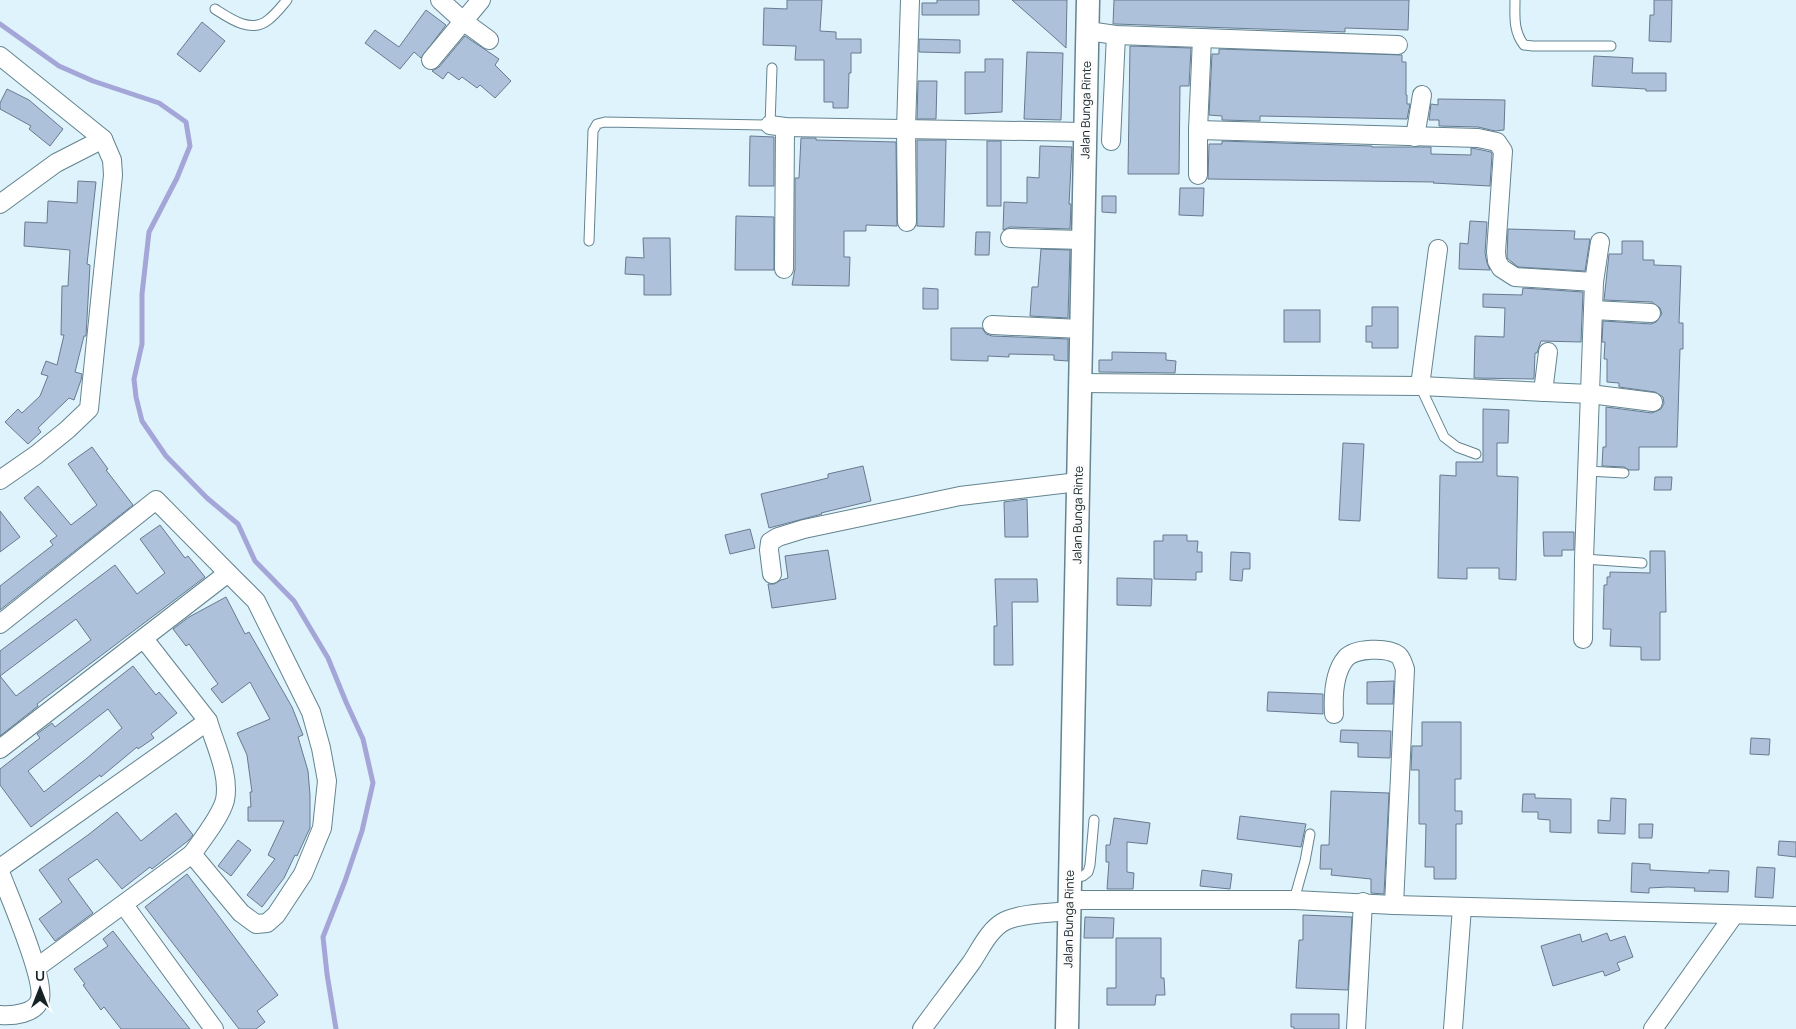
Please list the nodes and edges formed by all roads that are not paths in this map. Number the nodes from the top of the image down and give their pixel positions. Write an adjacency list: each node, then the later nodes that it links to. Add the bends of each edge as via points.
1 (287, 0): 7 (lane, via 268,21 259,25 246,26)
2 (440, 0): 8 (street)
3 (481, 0): 8 (street)
4 (910, 0): 20 (street)
5 (1088, 0): 9 (street, Jalan Bunga Rinte)
6 (1515, 0): 14 (lane, via 1514,24 1524,45)
7 (214, 9)
8 (463, 21): 12 (street); 16 (street)
9 (1088, 31): 10 (street); 22 (street, Jalan Bunga Rinte)
10 (1116, 35): 11 (street); 25 (street)
11 (1202, 38): 13 (street); 21 (street)
12 (489, 40)
13 (1398, 45)
14 (1611, 46)
15 (0, 56): 24 (street)
16 (431, 60)
17 (772, 68): 19 (lane)
18 (1422, 95): 23 (street)
19 (778, 126): 20 (street); 31 (lane, via 597,124 593,131); 34 (street)
20 (906, 129): 22 (street); 28 (street)
21 (1198, 130): 23 (street); 26 (street)
22 (1086, 132): 30 (street, Jalan Bunga Rinte)
23 (1415, 137): 35 (street, via 1478,138 1498,142 1503,151 1496,252 1501,268 1516,277)
24 (103, 139): 27 (street, via 56,163); 49 (street, via 114,175 89,409 36,455)
25 (1111, 141)
26 (1198, 174)
27 (0, 204)
28 (907, 222)
29 (1010, 238): 30 (street)
30 (1083, 240): 39 (street, Jalan Bunga Rinte)
31 (589, 241)
32 (1600, 242): 35 (street)
33 (1438, 249): 42 (street)
34 (784, 269)
35 (1594, 282): 36 (street)
36 (1593, 310): 37 (street); 44 (street)
37 (1651, 313)
38 (992, 325): 39 (street)
39 (1082, 329): 41 (street, Jalan Bunga Rinte)
40 (1548, 352): 43 (street)
41 (1080, 383): 42 (street); 50 (street, Jalan Bunga Rinte)
42 (1420, 386): 43 (street); 46 (lane, via 1444,437 1457,447)
43 (1543, 392): 44 (street)
44 (1590, 394): 45 (street); 47 (street)
45 (1653, 402)
46 (1476, 454)
47 (1587, 471): 48 (lane); 51 (street)
48 (1624, 473)
49 (0, 480)
50 (1078, 482): 54 (street, via 960,496 804,529 770,542); 65 (street, Jalan Bunga Rinte)
51 (1584, 559): 52 (lane); 57 (street)
52 (1642, 563)
53 (228, 573): 55 (street, via 156,500); 56 (street); 63 (street, via 256,601 311,712 322,748 327,781 322,828 303,874 268,923 256,924 241,913)
54 (772, 574)
55 (0, 624)
56 (144, 639): 59 (street); 60 (street)
57 (1584, 639)
58 (1334, 714): 69 (street, via 1333,692 1342,663 1348,656 1368,650 1398,655 1405,669)
59 (208, 721): 63 (street, via 223,766 225,801); 64 (street)
60 (0, 749)
61 (1094, 820): 65 (lane, via 1088,872)
62 (1310, 834): 66 (lane)
63 (192, 854): 68 (street)
64 (0, 870): 74 (street)
65 (1070, 878): 70 (street, Jalan Bunga Rinte)
66 (1294, 900): 67 (street); 70 (street)
67 (1363, 902): 69 (street); 79 (street)
68 (124, 905): 74 (street); 76 (street)
69 (1394, 905): 71 (street)
70 (1070, 906): 77 (street, via 1004,921 981,946); 78 (street, Jalan Bunga Rinte)
71 (1462, 906): 72 (street); 80 (street)
72 (1734, 915): 73 (street); 81 (street)
73 (1796, 916)
74 (36, 968): 75 (street, via 40,993 37,1004 22,1014)
75 (0, 1015)
76 (214, 1029)
77 (922, 1029)
78 (1067, 1029)
79 (1356, 1029)
80 (1453, 1029)
81 (1653, 1029)

